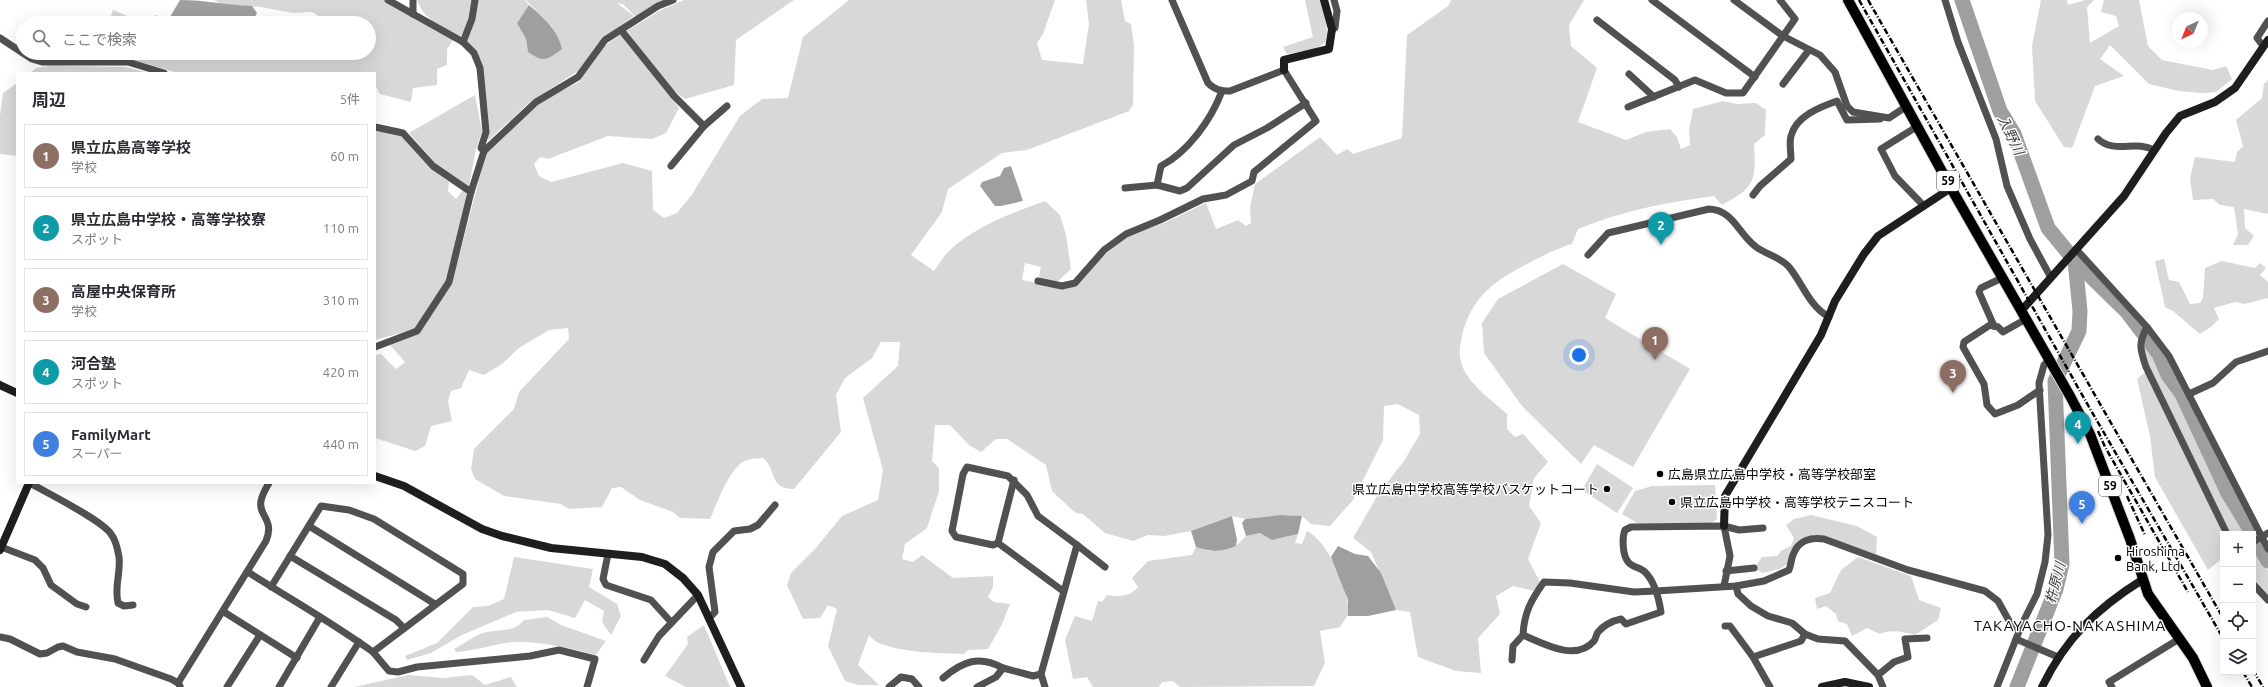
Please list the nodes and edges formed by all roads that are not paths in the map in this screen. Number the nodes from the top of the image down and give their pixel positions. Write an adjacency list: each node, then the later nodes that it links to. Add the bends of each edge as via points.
1 (388, 0): 13 (street)
2 (413, 0): 13 (street)
3 (475, 0): 20 (street, via 472,19)
4 (673, 0): 17 (street, via 658,6)
5 (1172, 0): 31 (street, via 1208,83)
6 (1324, 0): 16 (street)
7 (1334, 0): 16 (street, via 1337,11 1335,28)
8 (1652, 0): 28 (street)
9 (1734, 0): 18 (street)
10 (1780, 0): 18 (street, via 1795,19)
11 (1848, 0): 35 (main road, 59)
12 (1945, 0): 53 (street, via 1958,42 1996,139 2007,186 2030,239)
13 (413, 14): 20 (street)
14 (1597, 20): 30 (street, via 1675,80)
15 (2268, 21): 21 (street, via 2257,38)
16 (1332, 29): 25 (street, via 1329,49 1284,60)
17 (621, 30): 38 (street, via 674,96); 43 (street, via 605,40 578,77 536,102)
18 (1783, 36): 23 (street); 28 (street)
19 (0, 38): 22 (street)
20 (463, 42): 43 (street, via 474,53 480,68 486,132 481,148)
21 (2265, 43): 42 (street, via 2235,88 2215,102 2180,116)
22 (16, 48)
23 (1809, 50): 29 (street); 37 (street, via 1820,55 1835,72 1847,106 1853,112)
24 (35, 60): 26 (street, via 128,62)
25 (1284, 70): 31 (street, via 1239,88); 33 (street)
26 (161, 72)
27 (1629, 74): 32 (street)
28 (1755, 77): 30 (street, via 1743,93 1726,93 1695,80)
29 (1783, 84)
30 (1678, 86): 32 (street)
31 (1222, 91): 45 (street, via 1217,105 1196,135 1172,160 1161,166)
32 (1654, 96): 36 (street)
33 (1306, 103): 45 (street, via 1234,145 1187,188 1180,191); 55 (street, via 1316,121 1254,172 1252,181 1226,195 1203,199 1126,234 1104,250 1075,283 1062,286)
34 (727, 106): 38 (street)
35 (1907, 106): 37 (street, via 1889,118); 39 (main road, 59)
36 (1628, 107)
37 (1868, 118): 49 (street, via 1847,120 1837,101 1818,108 1798,123 1790,137 1791,159)
38 (704, 126): 44 (street)
39 (1918, 126): 47 (main road, 59); 50 (street, via 1880,149 1895,176)
40 (376, 127): 48 (street, via 403,133 433,166)
41 (2098, 139): 42 (street, via 2103,144 2119,148 2146,146)
42 (2154, 150): 51 (street, via 2124,196)
43 (484, 151): 48 (street)
44 (671, 166)
45 (1157, 184): 46 (street)
46 (1125, 188)
47 (1951, 188): 50 (street); 54 (main road, 59)
48 (471, 192): 60 (street, via 449,282 417,331)
49 (1753, 195)
50 (1923, 205): 57 (street, via 1878,236 1864,254)
51 (2076, 249): 53 (street); 59 (street)
52 (1588, 255): 57 (street, via 1608,233 1709,209 1719,209 1726,213 1755,246 1788,266 1818,311)
53 (2050, 276): 56 (street)
54 (2002, 278): 56 (main road, 59); 58 (street, via 1981,288 1979,292)
55 (1038, 281)
56 (2024, 315): 58 (street, via 2003,332); 62 (main road, 59)
57 (1828, 317): 74 (street, via 1821,335 1725,496)
58 (1994, 326): 64 (street, via 1990,325 1964,342 1963,347 1984,384 1987,405 1995,414 2001,413)
59 (2147, 328): 66 (street, via 2169,356); 76 (street, via 2140,340 2146,367)
60 (376, 347)
61 (2268, 352): 66 (street, via 2236,362 2213,383)
62 (2049, 360): 64 (street, via 2044,365); 88 (main road, 59, via 2090,434 2130,539)
63 (0, 385): 65 (street)
64 (2040, 390): 106 (street, via 2048,535 2037,594)
65 (16, 393)
66 (2189, 394): 77 (street)
67 (376, 476): 82 (street, via 404,486 482,529 502,536 550,548)
68 (1014, 480): 78 (street); 78 (street, via 1001,473 967,467 963,474 952,531 956,537 993,545); 79 (street, via 1038,516)
69 (30, 484): 80 (street)
70 (32, 484): 98 (street, via 84,514 112,534 119,556 115,591 118,603 124,606)
71 (269, 484): 87 (street, via 261,501 262,510 269,522 270,533)
72 (775, 504): 101 (street, via 758,525 734,531 713,552 709,567 715,612)
73 (308, 526): 83 (street); 97 (street); 97 (street, via 321,506 349,510 374,519 462,574 463,584)
74 (1724, 526): 75 (street, via 1738,530); 86 (street, via 1730,556); 94 (street, via 1631,527 1625,530 1623,536 1629,563 1645,572)
75 (1763, 528)
76 (2226, 531)
77 (2260, 538): 81 (street)
78 (998, 543): 93 (street)
79 (1076, 545): 84 (street); 93 (street)
80 (1, 549): 99 (street, via 35,560 43,568 52,585 77,604)
81 (2268, 549)
82 (608, 554): 95 (street, via 642,557 664,564 683,578); 103 (street, via 603,579 606,585 651,600)
83 (290, 556): 91 (street); 105 (street, via 396,620)
84 (1105, 567)
85 (1754, 568): 86 (street)
86 (1726, 571): 89 (street)
87 (248, 572): 91 (street); 100 (street)
88 (2142, 580): 112 (main road, 59, via 2148,594); 117 (street, via 2083,624)
89 (1724, 586): 90 (street); 94 (street)
90 (1736, 586): 106 (street, via 1764,580 1789,570 1792,555 1799,543 1814,538 1824,539 1908,570 1985,591 1998,601 2013,628); 107 (street, via 1738,594 1750,606 1768,616 1792,623)
91 (271, 587): 102 (street)
92 (2256, 587): 96 (street)
93 (1063, 591): 122 (street)
94 (1656, 591): 109 (street, via 1544,582 1529,603); 109 (street, via 1661,612 1626,624 1621,619 1612,621 1582,650 1571,651 1547,646)
95 (698, 595): 101 (street); 103 (street)
96 (2268, 600)
97 (434, 604): 105 (street)
98 (133, 605)
99 (86, 607)
100 (224, 612): 108 (street); 125 (street)
101 (710, 617): 131 (street)
102 (320, 618): 114 (street); 118 (street)
103 (671, 622): 119 (street)
104 (1724, 626): 116 (street, via 1730,626)
105 (404, 628): 115 (street)
106 (2020, 630): 113 (street)
107 (1805, 634): 116 (street, via 1801,641); 123 (street, via 1818,639 1845,641)
108 (260, 635): 118 (street); 127 (street)
109 (1523, 635): 120 (street, via 1513,646)
110 (0, 637): 125 (street, via 10,639 40,654 63,646 77,652 115,660)
111 (1927, 638): 123 (street, via 1905,639 1908,657 1894,662)
112 (2179, 639): 126 (main road, 59, via 2193,658); 142 (street, via 2109,682)
113 (2018, 640): 117 (street); 140 (street)
114 (359, 642): 115 (street); 129 (street)
115 (373, 652): 130 (street, via 389,671 398,672 417,667 488,661 559,650 595,659)
116 (1753, 657): 136 (street)
117 (2058, 657): 141 (street)
118 (297, 658): 128 (street)
119 (644, 660)
120 (1512, 660)
121 (1003, 668): 122 (street, via 1033,676); 124 (street, via 990,661 968,662 957,666); 134 (street, via 996,677)
122 (1041, 674): 135 (street)
123 (1878, 675): 139 (street)
124 (943, 678)
125 (180, 685)
126 (2204, 686)
127 (227, 687)
128 (279, 687)
129 (331, 687)
130 (587, 687)
131 (741, 687)
132 (889, 687): 133 (street, via 902,677 912,679)
133 (919, 687)
134 (977, 687)
135 (1045, 687)
136 (1770, 687)
137 (1822, 687): 138 (street, via 1845,682)
138 (1869, 687)
139 (1883, 687)
140 (1997, 687)
141 (2042, 687)
142 (2112, 687)

